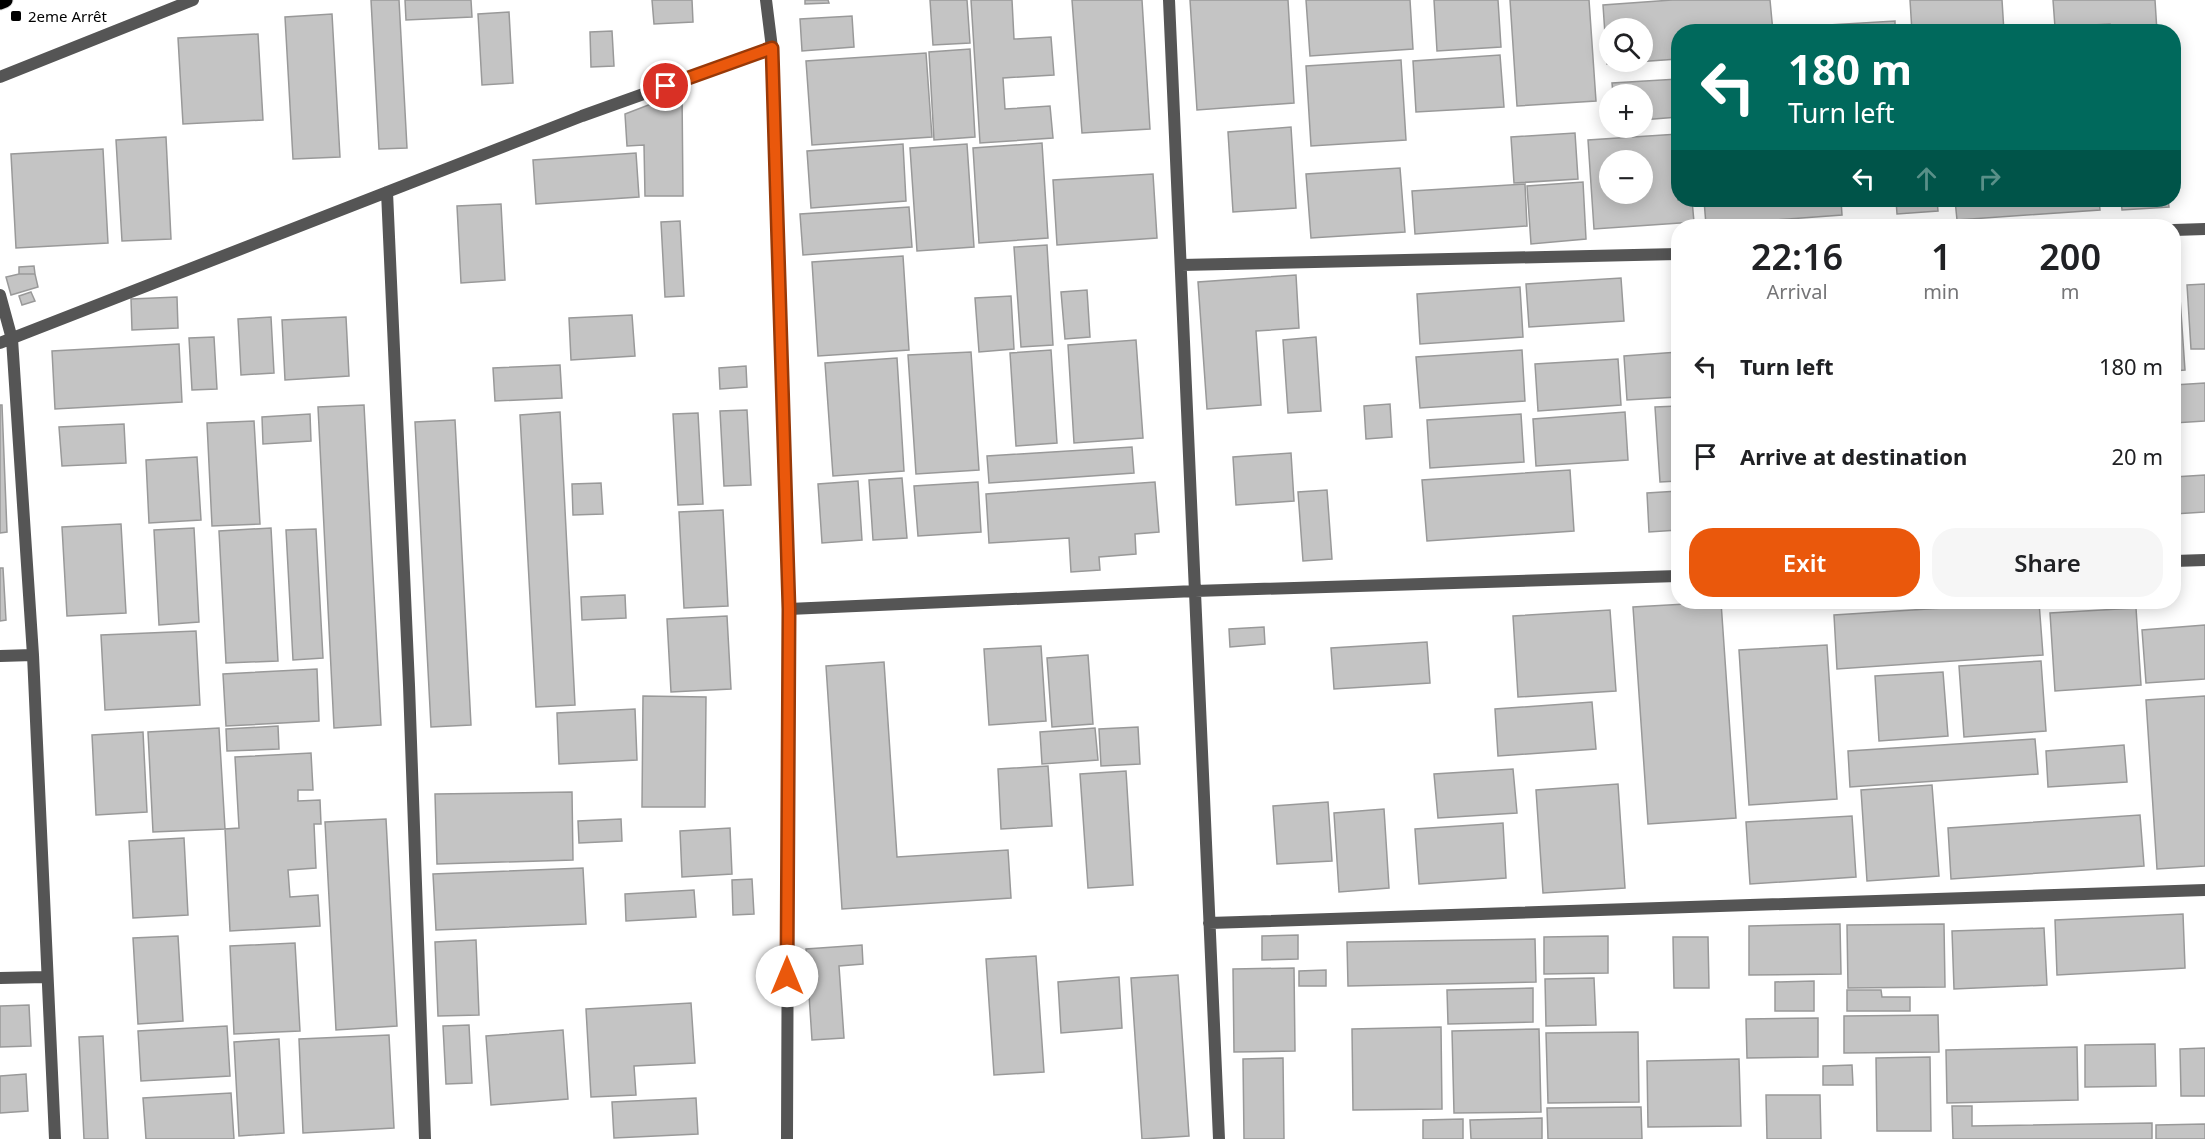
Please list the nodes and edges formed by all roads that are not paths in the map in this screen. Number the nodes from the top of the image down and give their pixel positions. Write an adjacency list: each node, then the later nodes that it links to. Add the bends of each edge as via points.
1 (5, 0): 5 (main road)
2 (193, 0): 7 (street)
3 (766, 0): 6 (street)
4 (1169, 0): 12 (street)
5 (0, 2)
6 (772, 48): 8 (street); 19 (street)
7 (0, 77)
8 (387, 192): 14 (street); 27 (street)
9 (2205, 229): 10 (street)
10 (2181, 230)
11 (1671, 254): 12 (street)
12 (1180, 265): 18 (street)
13 (0, 295): 14 (street)
14 (6, 341): 20 (street)
15 (2205, 560): 16 (street)
16 (2181, 561)
17 (1671, 576): 18 (street)
18 (1195, 591): 19 (street); 23 (street)
19 (789, 609): 28 (street)
20 (33, 655): 21 (street); 24 (street)
21 (0, 656)
22 (2205, 890): 23 (street)
23 (1209, 922): 29 (street)
24 (46, 977): 25 (street); 26 (street)
25 (0, 978)
26 (55, 1139)
27 (425, 1139)
28 (787, 1139)
29 (1219, 1139)

